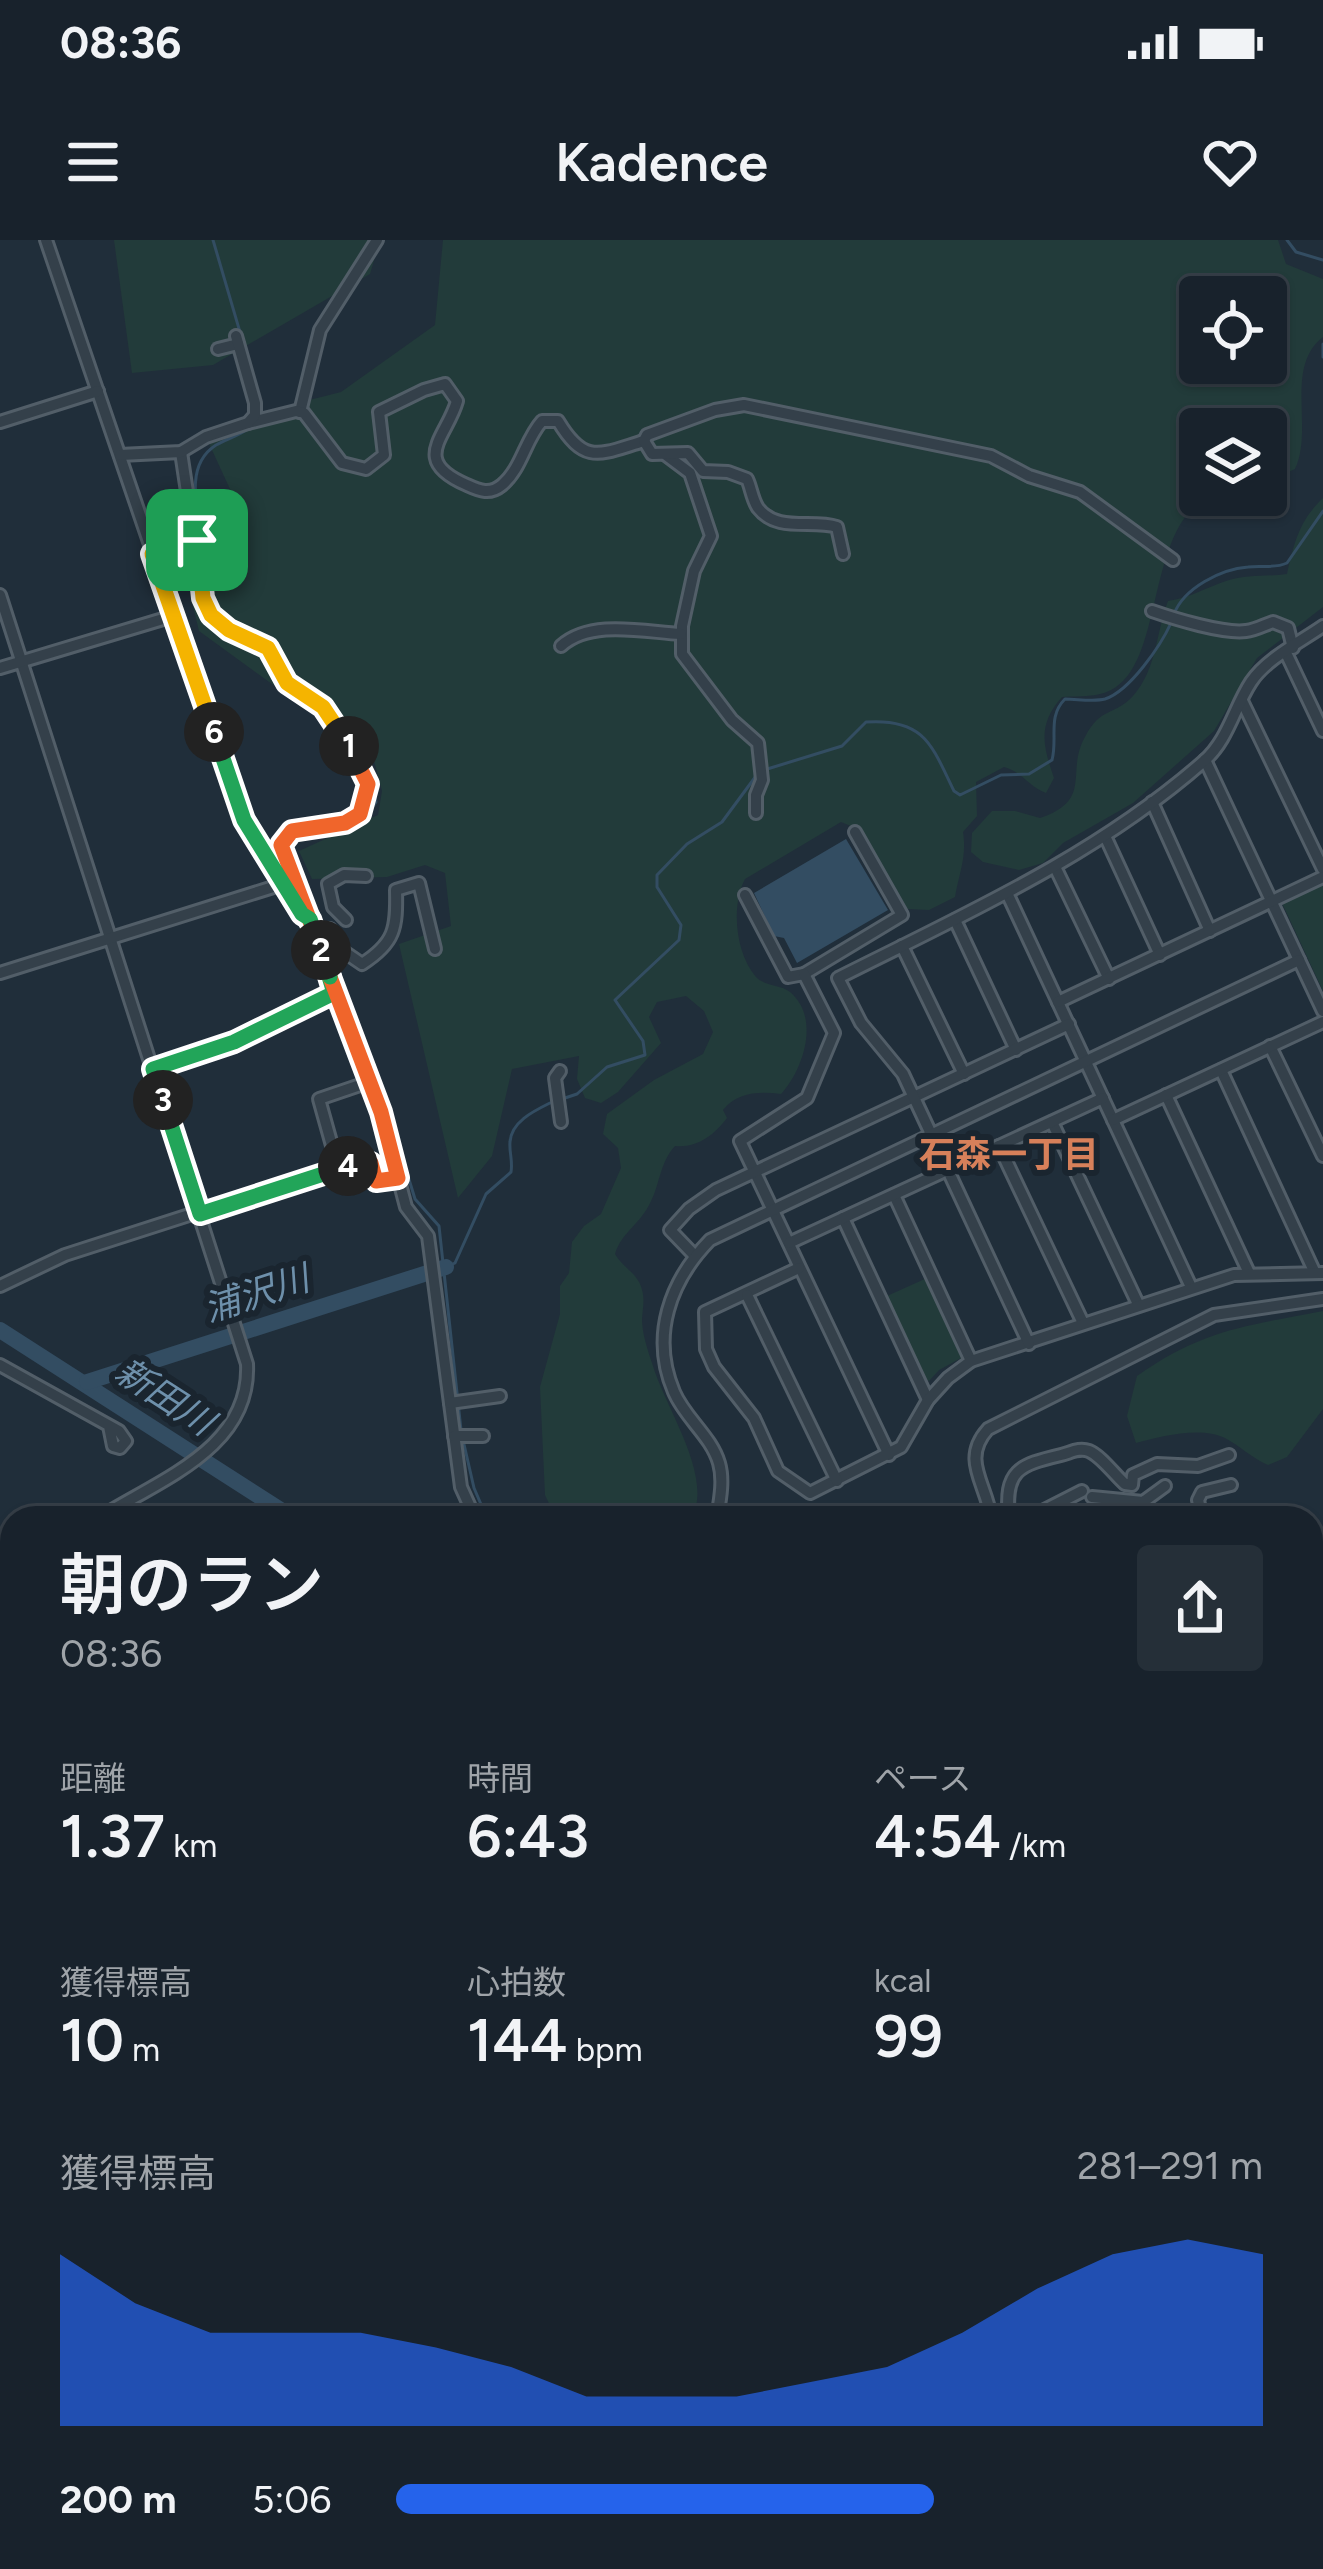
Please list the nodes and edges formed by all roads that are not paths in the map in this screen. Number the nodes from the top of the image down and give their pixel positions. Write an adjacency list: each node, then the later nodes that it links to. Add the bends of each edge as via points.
1 (46, 240): 4 (street)
2 (376, 240): 5 (street, via 320,329)
3 (218, 349): 7 (street, via 237,340 255,403)
4 (98, 391): 6 (street); 11 (street)
5 (300, 412): 7 (street); 8 (street, via 342,464 366,469 384,455 379,412 446,384 457,401 439,433 438,461 447,476 488,492 511,476 542,421 558,421 588,454)
6 (0, 422)
7 (248, 423): 9 (street)
8 (644, 441): 10 (street, via 652,454); 16 (street, via 744,405 977,453 1080,492)
9 (181, 452): 11 (street); 13 (street)
10 (666, 454): 15 (street, via 688,454 703,471 746,478 769,516 837,526); 21 (street, via 689,473 711,536)
11 (119, 455): 14 (street)
12 (205, 502): 13 (street, via 208,536)
13 (197, 540): 14 (street); 40 (street, via 211,615 268,648 287,683 328,713 366,778 367,799 354,819 292,831 284,840)
14 (152, 554): 19 (street)
15 (843, 554)
16 (1174, 560)
17 (0, 595): 24 (street)
18 (1152, 611): 23 (street, via 1222,632 1273,622 1288,628)
19 (173, 616): 24 (street); 36 (street, via 244,820)
20 (1323, 626): 23 (street)
21 (680, 634): 22 (street, via 601,631); 30 (street, via 687,664 758,743)
22 (561, 646)
23 (1290, 650): 26 (street, via 1263,667); 27 (street)
24 (21, 662): 25 (street); 45 (street)
25 (0, 668)
26 (1242, 701): 28 (street); 34 (street)
27 (1323, 731)
28 (1205, 760): 29 (street); 39 (street)
29 (1152, 802): 32 (street); 43 (street)
30 (756, 813)
31 (855, 832): 51 (street, via 902,915)
32 (1105, 836): 33 (street); 48 (street)
33 (1056, 868): 37 (street); 52 (street)
34 (1323, 873): 39 (street)
35 (366, 876): 42 (street, via 328,884 333,907 347,919)
36 (286, 883): 40 (street); 45 (street)
37 (1007, 893): 41 (street); 54 (street)
38 (745, 895): 51 (street, via 788,977)
39 (1272, 902): 43 (street); 49 (street)
40 (310, 919): 44 (street)
41 (955, 920): 46 (street); 59 (street)
42 (330, 929): 44 (street); 47 (street, via 362,964 390,941 396,890 419,883)
43 (1210, 931): 48 (street)
44 (316, 936): 53 (street)
45 (111, 940): 50 (street); 61 (street)
46 (902, 946): 64 (street); 67 (street, via 838,978)
47 (435, 950)
48 (1160, 955): 52 (street)
49 (1299, 960): 55 (street); 60 (street)
50 (0, 974)
51 (804, 974): 77 (street, via 834,1033 807,1098 740,1141)
52 (1109, 979): 54 (street)
53 (334, 993): 61 (street, via 234,1042); 65 (street)
54 (1058, 1003): 57 (street)
55 (1323, 1011)
56 (1323, 1022): 58 (street)
57 (1069, 1024): 59 (street); 60 (street)
58 (1270, 1046): 62 (street); 74 (street)
59 (1016, 1049): 64 (street)
60 (1085, 1060): 68 (street); 72 (street)
61 (153, 1069): 81 (street)
62 (1221, 1070): 66 (street); 87 (street)
63 (560, 1071): 70 (street)
64 (964, 1074): 67 (street)
65 (369, 1082): 75 (street, via 320,1099); 78 (street)
66 (1166, 1095): 69 (street); 86 (street)
67 (913, 1098): 72 (street); 77 (street)
68 (1103, 1098): 69 (street); 71 (street)
69 (1113, 1120): 89 (street)
70 (561, 1122)
71 (1052, 1122): 73 (street); 92 (street)
72 (931, 1136): 76 (street); 80 (street)
73 (999, 1146): 76 (street); 93 (street)
74 (1323, 1156)
75 (338, 1167): 78 (street, via 371,1163 376,1181); 81 (street)
76 (947, 1170): 79 (street); 94 (street)
77 (755, 1172): 80 (street); 84 (street, via 716,1190 670,1230)
78 (398, 1178): 99 (street, via 406,1207 428,1236)
79 (894, 1195): 82 (street); 95 (street)
80 (773, 1210): 83 (street); 84 (street, via 732,1226)
81 (200, 1214): 88 (street, via 65,1255); 109 (street, via 247,1364 245,1400 209,1448)
82 (843, 1218): 83 (street); 98 (street)
83 (789, 1244): 85 (street)
84 (695, 1256): 111 (street, via 667,1307 663,1338 674,1391 719,1464)
85 (799, 1268): 90 (street); 103 (street)
86 (1249, 1273): 87 (street); 89 (street)
87 (1319, 1273)
88 (0, 1286)
89 (1191, 1287): 92 (street)
90 (747, 1295): 105 (street); 105 (street, via 704,1312 714,1367 754,1418 778,1471 810,1492)
91 (1323, 1298): 112 (street, via 1214,1315 999,1421 982,1435 974,1461)
92 (1138, 1304): 93 (street)
93 (1083, 1323): 94 (street)
94 (1029, 1344): 95 (street)
95 (971, 1361): 98 (street)
96 (0, 1365): 100 (street)
97 (500, 1396): 99 (street)
98 (928, 1400): 103 (street, via 909,1439)
99 (450, 1403): 101 (street)
100 (109, 1426)
101 (454, 1436): 102 (street); 110 (street)
102 (483, 1436)
103 (889, 1455): 105 (street)
104 (1229, 1455): 113 (street, via 1146,1467 1132,1475 1132,1485 1090,1451 1041,1457 1009,1483)
105 (837, 1481)
106 (1231, 1485): 116 (street, via 1202,1492)
107 (1165, 1486): 108 (street)
108 (1143, 1502): 114 (street, via 1087,1494); 115 (street)
109 (118, 1506)
110 (470, 1506)
111 (719, 1506)
112 (987, 1506)
113 (1009, 1506)
114 (1058, 1506)
115 (1144, 1506)
116 (1199, 1506)

